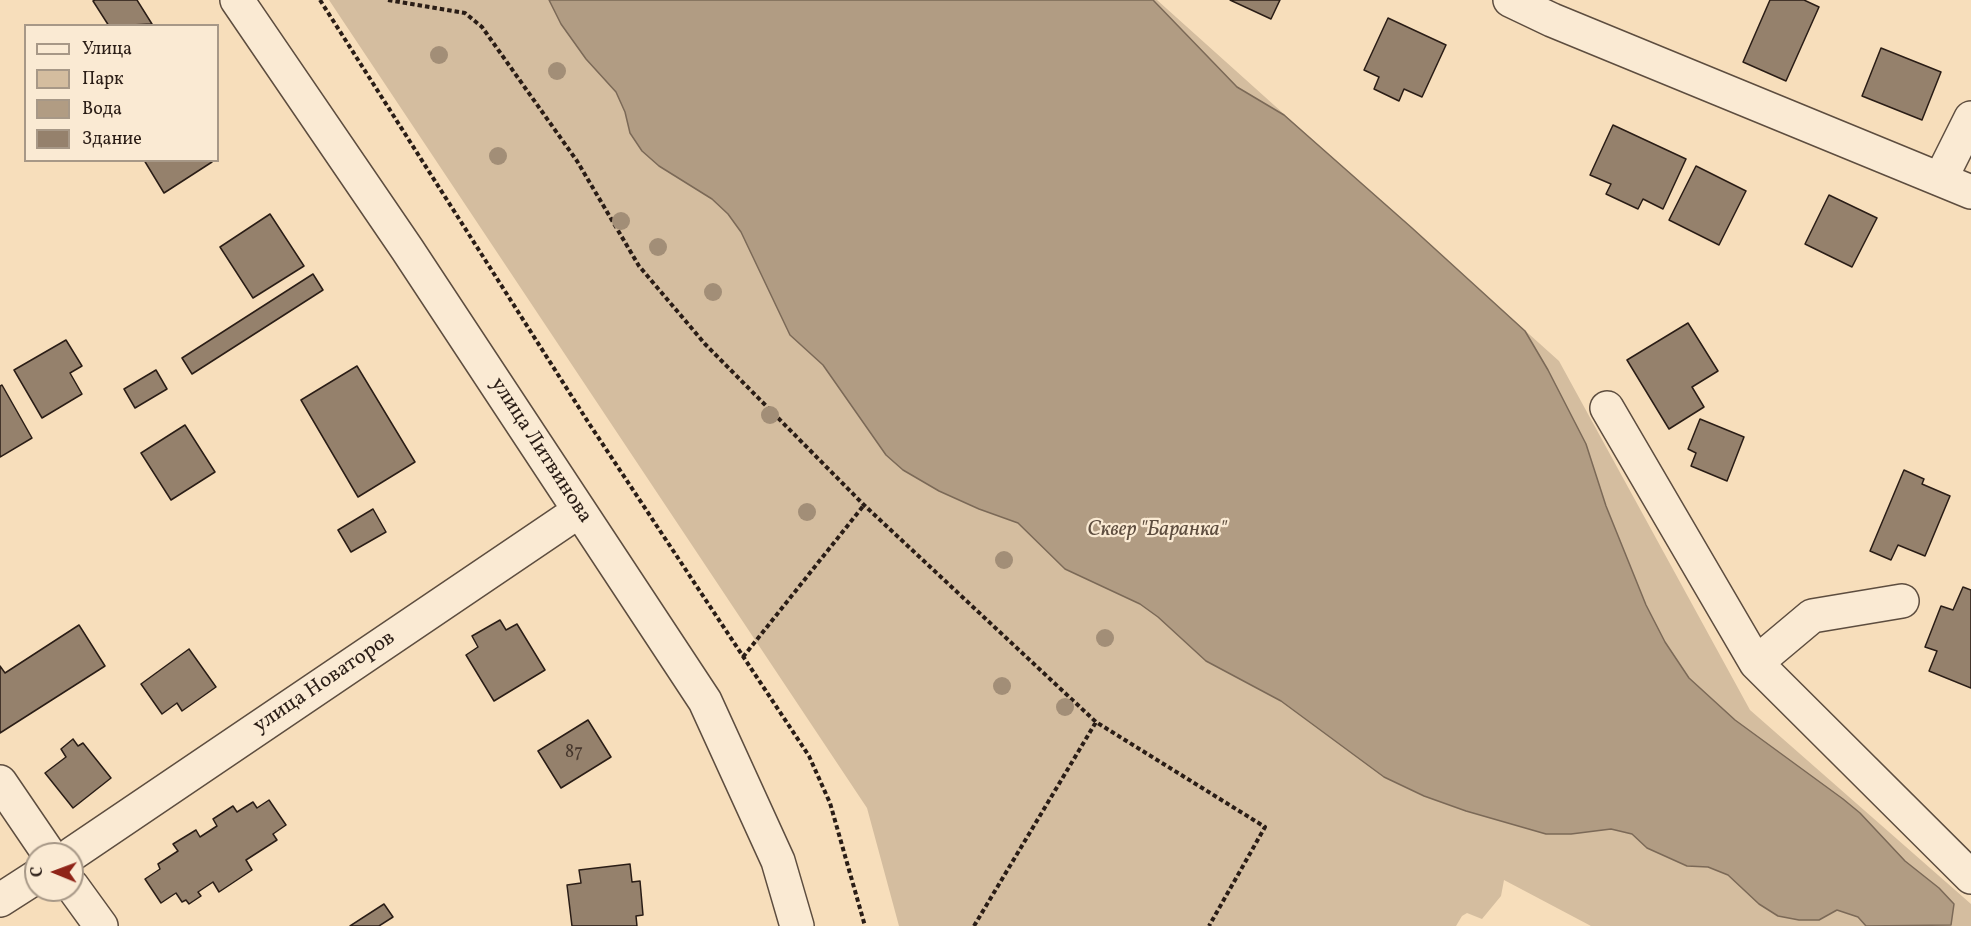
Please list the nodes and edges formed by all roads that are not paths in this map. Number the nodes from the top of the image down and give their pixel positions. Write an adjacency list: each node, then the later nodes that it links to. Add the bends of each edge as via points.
1 (237, 0): 8 (street, улица Литвинова)
2 (1510, 0): 3 (street)
3 (1556, 10): 5 (street)
4 (1971, 118): 5 (street)
5 (1941, 178): 6 (street)
6 (1971, 192)
7 (1607, 408): 10 (street)
8 (579, 511): 13 (street, улица Новаторов); 19 (street, улица Литвинова, via 705,701 778,861)
9 (1902, 601): 10 (street, via 1812,616)
10 (1756, 663): 14 (street)
11 (0, 782): 12 (street)
12 (41, 842)
13 (84, 846)
14 (1971, 877)
15 (24, 885): 16 (street)
16 (0, 900)
17 (84, 902): 18 (street)
18 (101, 926)
19 (797, 926)

